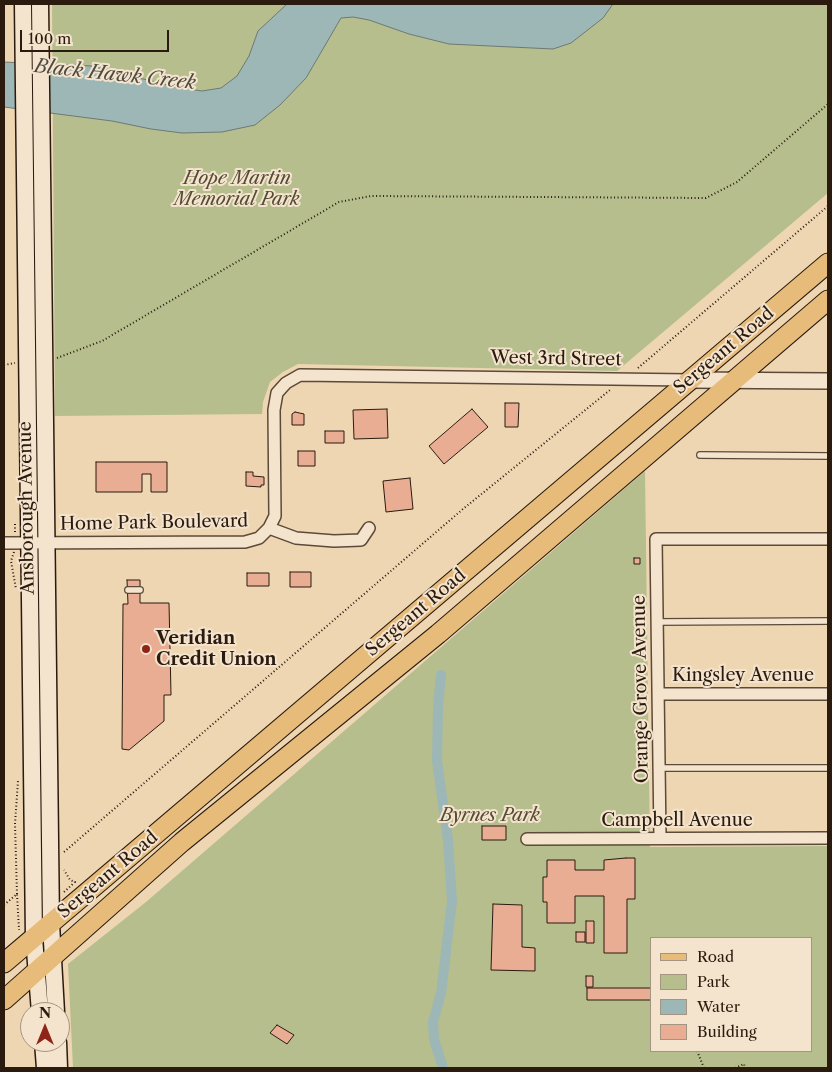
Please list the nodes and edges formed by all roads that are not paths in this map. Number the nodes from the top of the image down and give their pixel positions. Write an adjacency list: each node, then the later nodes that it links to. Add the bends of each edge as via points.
1 (23, 4): 13 (main road, Ansborough Avenue)
2 (40, 4): 14 (main road, Ansborough Avenue)
3 (828, 263): 5 (main road, Sergeant Road)
4 (828, 300): 6 (main road, Sergeant Road)
5 (690, 380): 6 (street, West 3rd Street); 10 (street, West 3rd Street, via 300,375 277,393 274,410 276,501 275,516); 27 (main road, Sergeant Road)
6 (732, 381): 7 (street, West 3rd Street); 29 (main road, Sergeant Road, via 438,634 182,842)
7 (828, 381)
8 (700, 455): 9 (lane)
9 (828, 456)
10 (269, 528): 11 (street, Home Park Boulevard, via 296,538 334,541 361,540); 14 (street, Home Park Boulevard, via 259,538 245,542)
11 (369, 528)
12 (828, 539): 19 (street, Orange Grove Avenue, via 656,539)
13 (29, 542): 14 (street); 15 (street); 28 (main road, Ansborough Avenue)
14 (48, 542): 27 (main road, Ansborough Avenue)
15 (4, 543)
16 (128, 590): 17 (lane)
17 (140, 590)
18 (828, 621): 19 (lane)
19 (657, 622): 20 (street, Orange Grove Avenue)
20 (658, 694): 21 (street, Kingsley Avenue); 22 (street, Orange Grove Avenue)
21 (828, 694)
22 (659, 768): 23 (lane); 24 (street, Orange Grove Avenue)
23 (828, 768)
24 (660, 838): 25 (street, Campbell Avenue); 26 (street, Campbell Avenue)
25 (828, 838)
26 (527, 839)
27 (51, 924): 28 (main road, Sergeant Road); 29 (main road, Ansborough Avenue)
28 (29, 932): 30 (main road, Sergeant Road); 31 (main road, Ansborough Avenue)
29 (53, 957): 31 (main road, Sergeant Road); 34 (main road, Ansborough Avenue)
30 (4, 963)
31 (36, 972): 32 (main road, Sergeant Road); 33 (main road, Ansborough Avenue)
32 (4, 1000)
33 (39, 1002)
34 (55, 1002)
35 (44, 1052): 37 (main road)
36 (58, 1052): 38 (main road)
37 (45, 1068)
38 (59, 1068)

